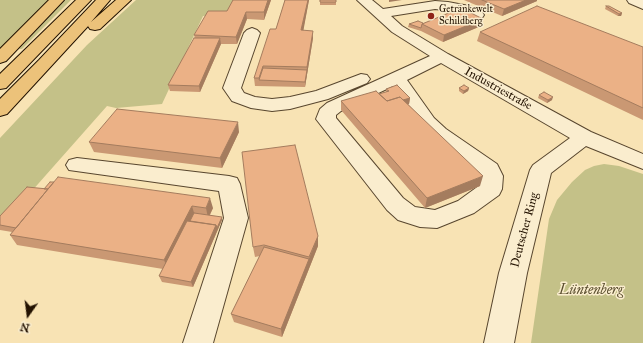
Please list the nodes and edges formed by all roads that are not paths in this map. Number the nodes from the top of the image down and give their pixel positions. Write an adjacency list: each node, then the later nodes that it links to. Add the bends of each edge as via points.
1 (57, 0): 12 (highway)
2 (84, 0): 15 (highway)
3 (103, 0): 13 (highway)
4 (124, 0): 13 (highway, via 97,25)
5 (364, 0): 8 (street, Industriestraße)
6 (634, 0): 7 (street)
7 (643, 4)
8 (378, 14): 9 (street, via 435,5 464,9); 11 (street, Industriestraße)
9 (477, 16)
10 (252, 33): 11 (street, via 232,88 238,96 251,102 272,105 322,95)
11 (436, 54): 14 (street); 17 (street, Industriestraße)
12 (0, 58)
13 (45, 64): 16 (highway)
14 (398, 78): 14 (street, via 334,107 326,119 395,204 407,214 437,219 466,207 491,189 492,176 489,169 427,122)
15 (0, 84)
16 (0, 110)
17 (584, 137): 18 (street, Industriestraße); 21 (street, Deutscher Ring, via 542,170 513,273)
18 (643, 162)
19 (78, 165): 20 (street, via 229,184 236,218)
20 (198, 343)
21 (499, 343)

